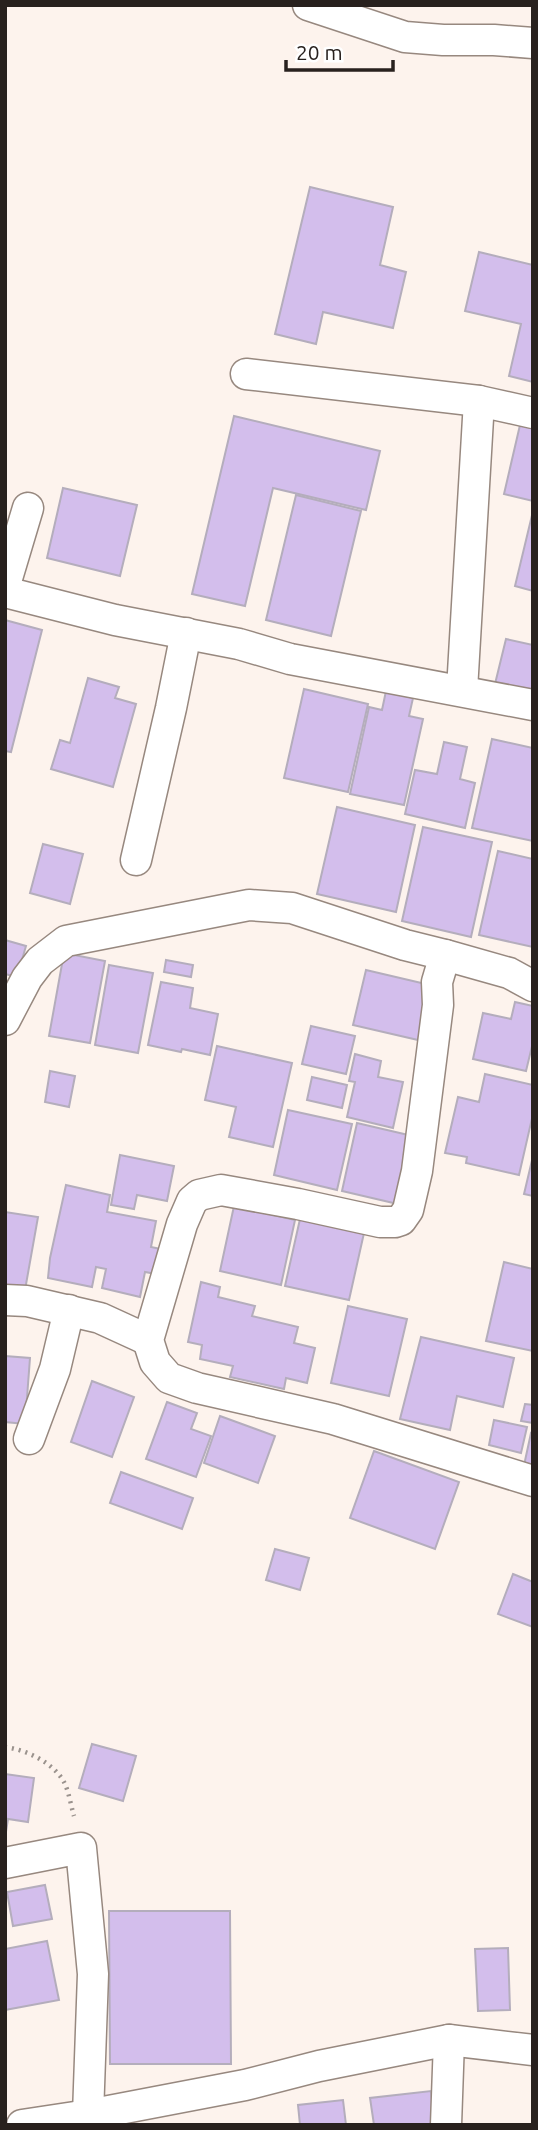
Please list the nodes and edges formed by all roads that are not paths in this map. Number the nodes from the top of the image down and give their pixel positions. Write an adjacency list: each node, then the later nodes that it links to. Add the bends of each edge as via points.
1 (308, 5): 2 (street, via 405,37)
2 (533, 43)
3 (246, 374): 4 (street)
4 (480, 401): 5 (street); 10 (street)
5 (533, 414)
6 (28, 508): 7 (street)
7 (5, 584)
8 (5, 592): 9 (street)
9 (186, 634): 10 (street, via 290,659); 12 (street)
10 (461, 690): 11 (street)
11 (533, 705)
12 (136, 860)
13 (445, 955): 14 (street, via 509,973); 15 (street, via 292,908 248,905 66,941 40,961); 18 (street, via 437,982 418,1171 405,1214 395,1222 380,1222 221,1189 199,1195 182,1224)
14 (533, 986)
15 (5, 1020)
16 (5, 1300): 17 (street)
17 (69, 1310): 18 (street, via 100,1318); 19 (street, via 55,1368)
18 (148, 1340): 20 (street, via 155,1362 169,1378 333,1419)
19 (29, 1439)
20 (533, 1481)
21 (5, 1863): 24 (street, via 81,1848 93,1974)
22 (449, 2040): 23 (street); 24 (street); 26 (street)
23 (533, 2050)
24 (88, 2115): 25 (street)
25 (22, 2125)
26 (446, 2125)

